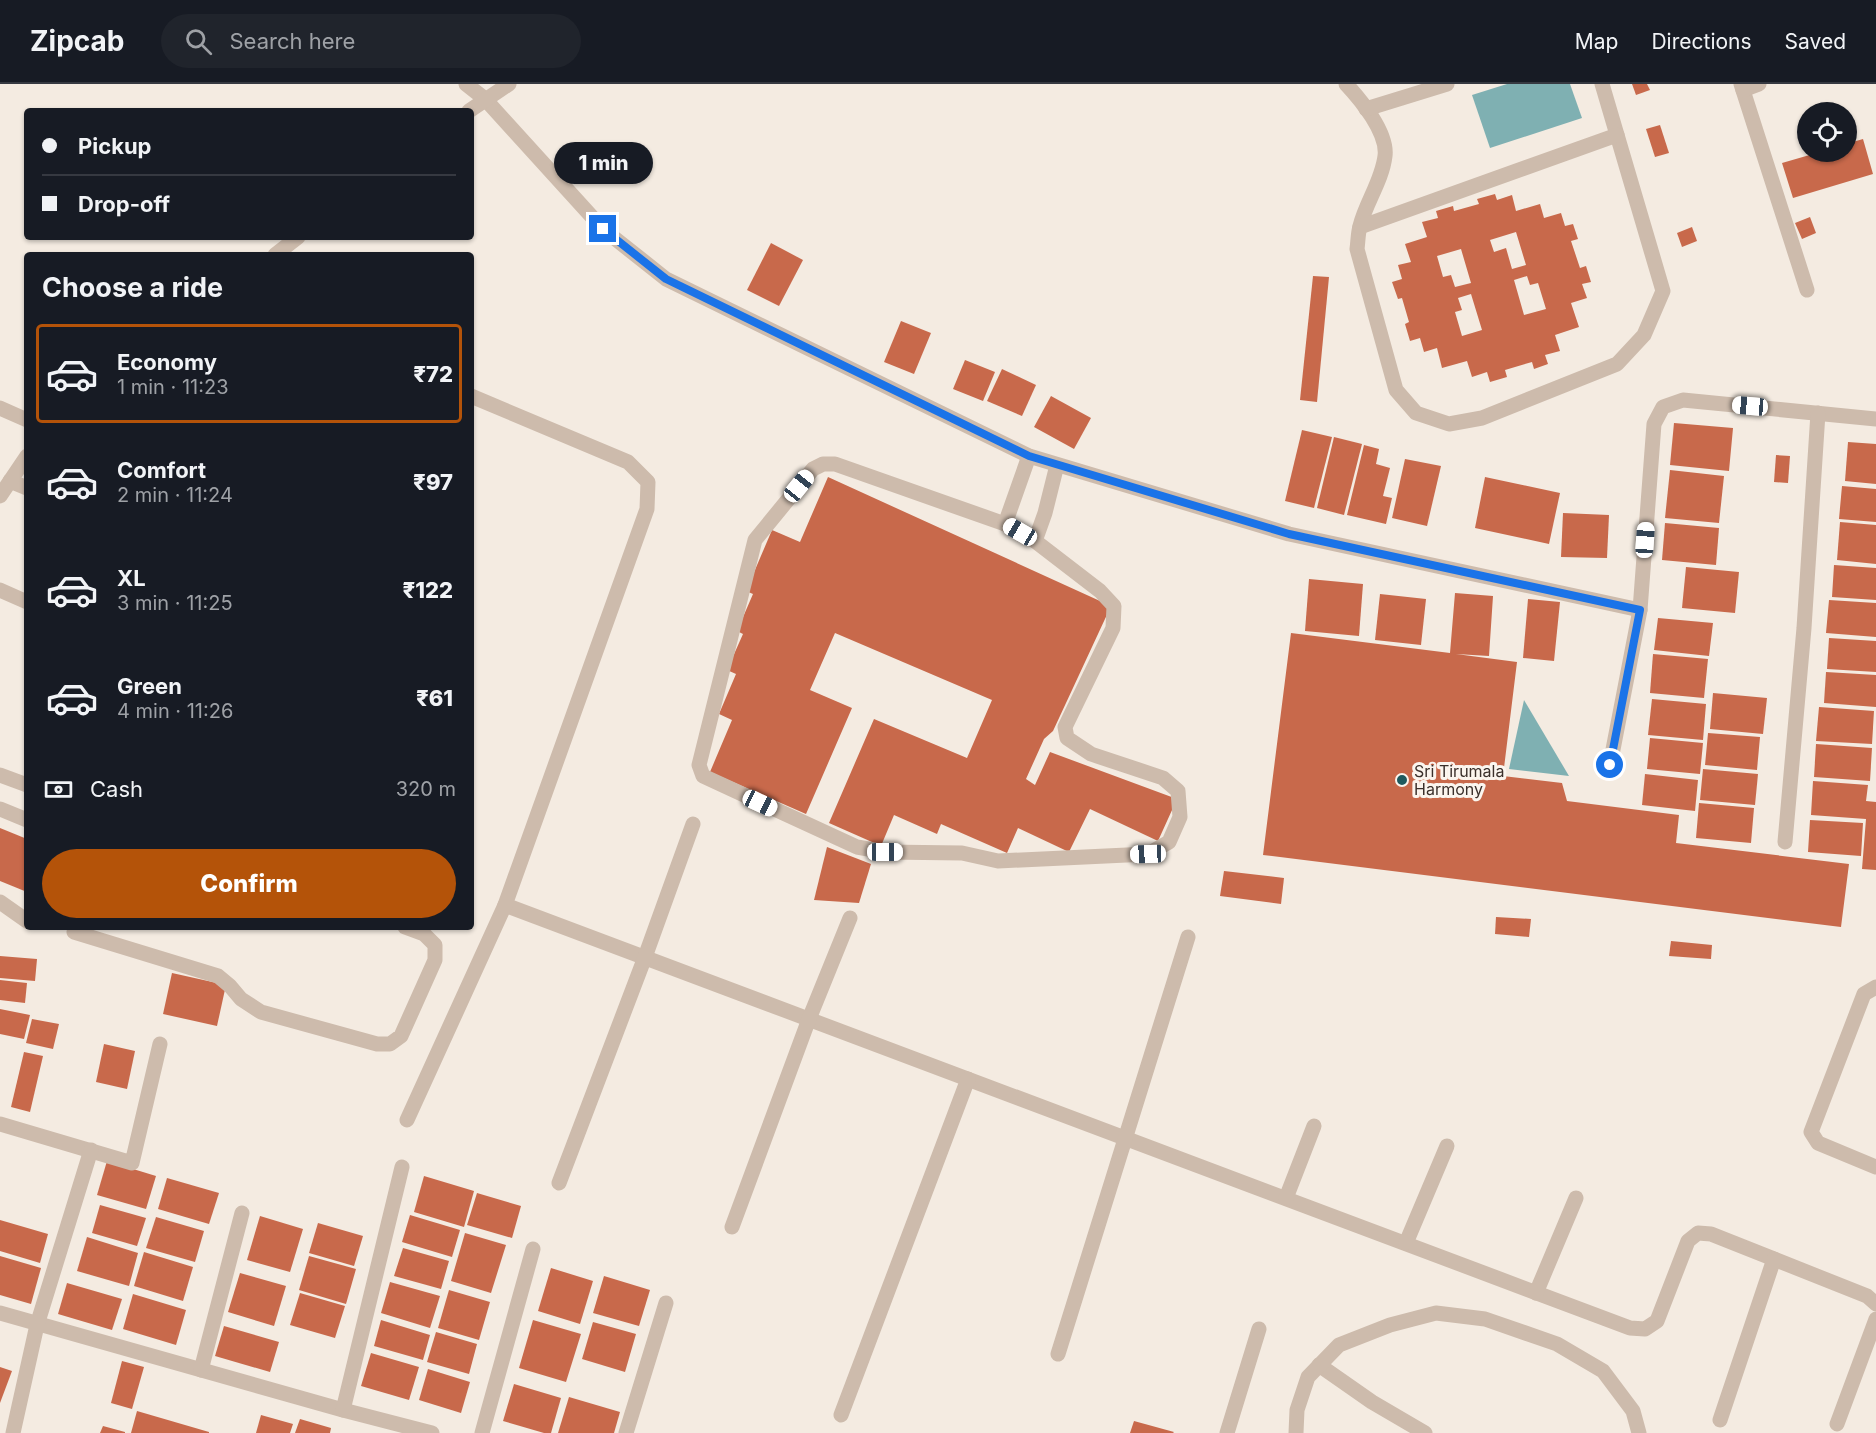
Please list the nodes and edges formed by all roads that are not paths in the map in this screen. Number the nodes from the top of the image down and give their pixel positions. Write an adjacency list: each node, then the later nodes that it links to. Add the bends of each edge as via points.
1 (466, 84): 8 (street)
2 (509, 84): 8 (street)
3 (1346, 84): 10 (street)
4 (1447, 84): 10 (street)
5 (1602, 84): 11 (street)
6 (1759, 84): 7 (street)
7 (1742, 87): 15 (street)
8 (485, 99): 9 (street); 21 (street, via 603,229 666,279)
9 (473, 108)
10 (1366, 109): 12 (street, via 1380,130 1386,153)
11 (1617, 135): 12 (street); 12 (street, via 1663,291 1644,335 1617,364 1482,418 1449,424 1416,413 1396,390 1357,249)
12 (1360, 227)
13 (294, 240): 14 (street)
14 (279, 252)
15 (1807, 290)
16 (474, 402): 40 (street, via 628,462 648,482 647,509)
17 (0, 408): 19 (street)
18 (1818, 413): 20 (street); 31 (street, via 1683,400 1663,407 1654,424); 38 (street)
19 (24, 419)
20 (1876, 419)
21 (1029, 456): 23 (street); 27 (street)
22 (24, 460): 24 (street)
23 (1057, 465): 28 (street); 31 (street, via 1289,534)
24 (10, 481): 25 (street); 26 (street)
25 (24, 487)
26 (0, 496)
27 (1005, 524): 28 (street); 28 (street, via 835,464 813,469 755,540 699,765 703,776 857,847 885,852 962,853 998,861 1148,854 1169,842 1180,817 1178,791 1163,778 1091,754 1067,738 1065,727 1113,628 1114,606)
28 (1035, 541)
29 (0, 590): 30 (street)
30 (24, 601)
31 (1640, 610): 32 (street)
32 (1610, 765)
33 (0, 775): 34 (street)
34 (24, 784)
35 (0, 809): 36 (street)
36 (24, 819)
37 (693, 824): 46 (street)
38 (1785, 842)
39 (0, 902): 42 (street)
40 (505, 905): 46 (street); 51 (street)
41 (850, 918): 48 (street)
42 (24, 919)
43 (75, 930): 44 (street, via 218,976 261,1012 377,1044 390,1044 400,1036 435,960 435,945)
44 (413, 930)
45 (1188, 937): 54 (street)
46 (645, 957): 48 (street); 59 (street)
47 (1876, 987): 58 (street, via 1864,994 1811,1132 1818,1143)
48 (809, 1019): 50 (street); 63 (street)
49 (160, 1044): 56 (street, via 132,1163)
50 (968, 1078): 54 (street); 78 (street)
51 (407, 1120)
52 (0, 1124): 56 (street)
53 (1314, 1126): 60 (street)
54 (1126, 1139): 60 (street); 74 (street)
55 (1447, 1146): 64 (street)
56 (91, 1150): 72 (street)
57 (402, 1167): 77 (street)
58 (1876, 1167)
59 (558, 1183)
60 (1286, 1198): 64 (street)
61 (1576, 1198): 67 (street)
62 (242, 1212): 76 (street)
63 (732, 1227)
64 (1406, 1243): 67 (street)
65 (533, 1249): 83 (street)
66 (1774, 1259): 67 (street, via 1711,1234 1698,1233 1688,1241 1657,1321 1645,1329 1630,1328); 69 (street, via 1867,1296); 79 (street)
67 (1536, 1293)
68 (666, 1303): 84 (street)
69 (1876, 1304)
70 (0, 1314): 72 (street)
71 (1876, 1319): 80 (street)
72 (37, 1325): 76 (street); 81 (street)
73 (1259, 1329): 85 (street)
74 (1058, 1354)
75 (1319, 1365): 86 (street, via 1308,1377 1297,1410); 87 (street); 88 (street, via 1339,1345 1390,1325 1436,1313 1485,1319 1557,1344 1603,1371 1633,1411)
76 (201, 1370): 77 (street)
77 (343, 1410): 82 (street)
78 (841, 1415)
79 (1720, 1420)
80 (1837, 1424)
81 (13, 1433)
82 (432, 1433)
83 (482, 1433)
84 (626, 1433)
85 (1227, 1433)
86 (1296, 1433)
87 (1425, 1433)
88 (1639, 1433)

